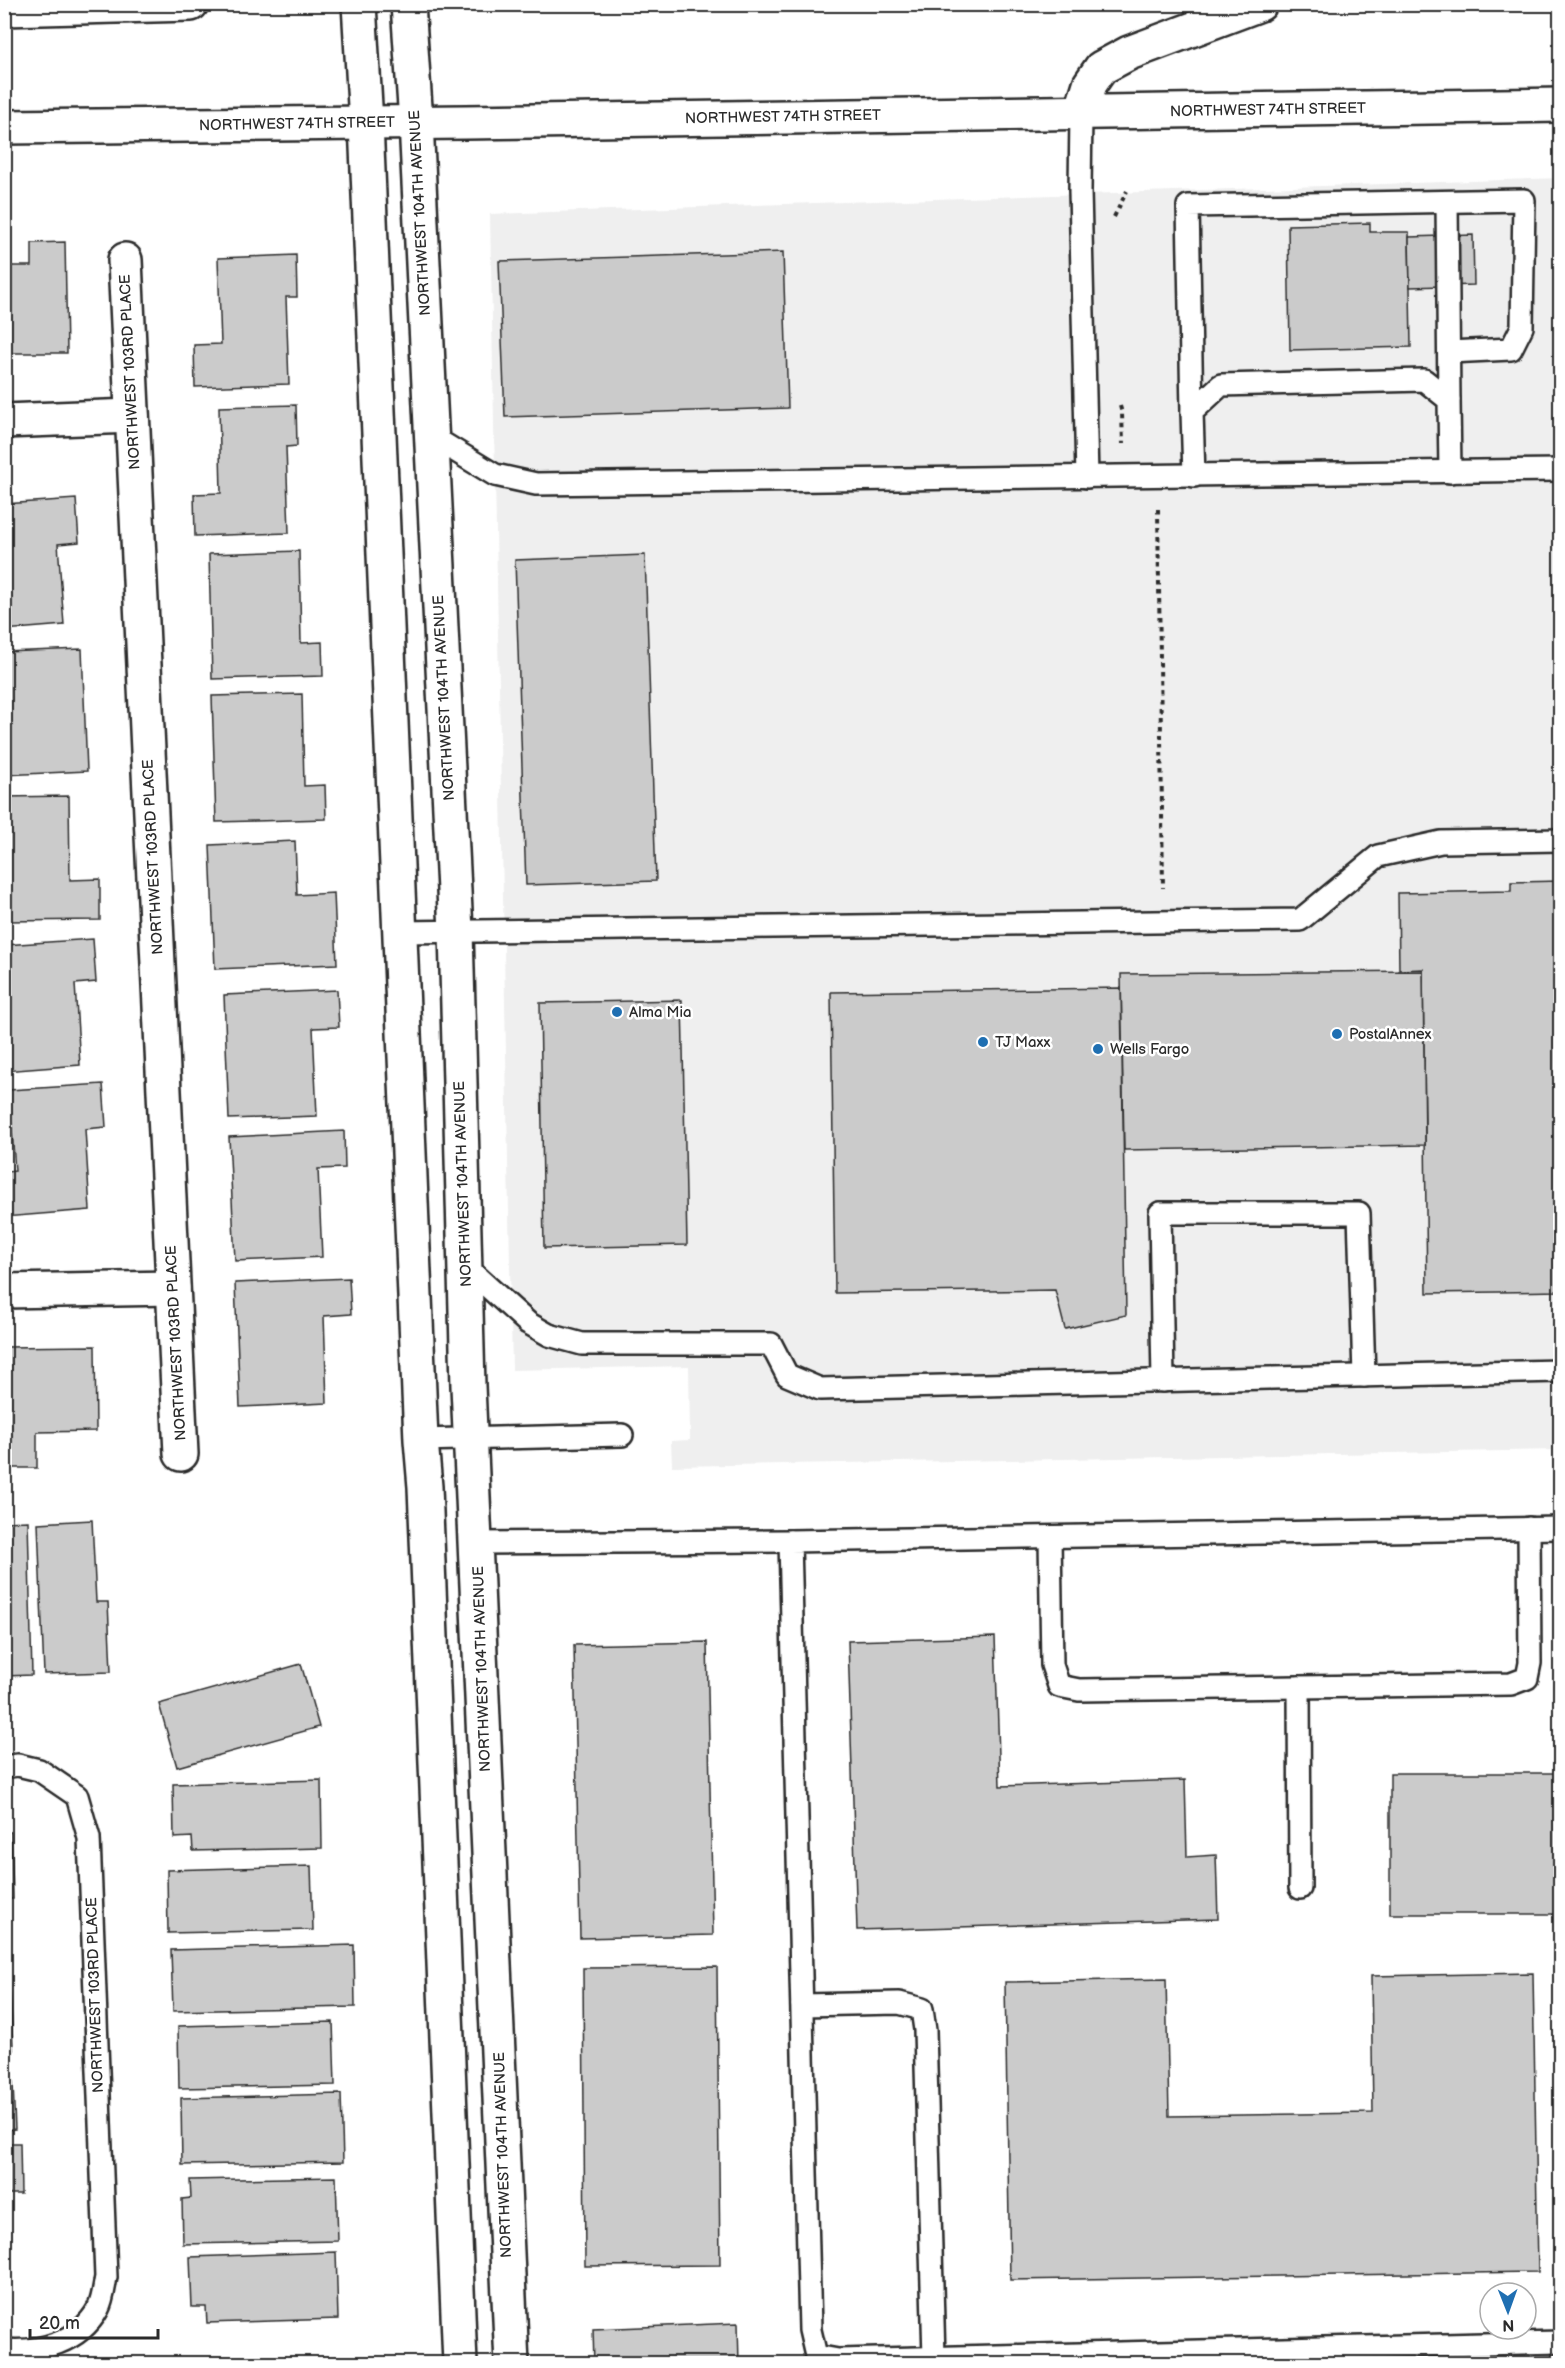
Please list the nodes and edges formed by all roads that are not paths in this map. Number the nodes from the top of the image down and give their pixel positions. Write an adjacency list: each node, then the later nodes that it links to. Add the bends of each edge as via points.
1 (191, 4): 5 (street)
2 (359, 4): 9 (street)
3 (408, 4): 8 (street, NORTHWEST 104TH AVENUE)
4 (1260, 4): 7 (street, via 1130,53 1101,68 1090,84)
5 (4, 9)
6 (1560, 105): 7 (street, NORTHWEST 74TH STREET)
7 (1081, 113): 8 (street, NORTHWEST 74TH STREET); 22 (lane)
8 (416, 122): 9 (street, NORTHWEST 74TH STREET); 18 (street, NORTHWEST 104TH AVENUE)
9 (366, 123): 10 (street, NORTHWEST 74TH STREET); 25 (street)
10 (4, 127)
11 (1447, 202): 13 (lane); 13 (lane, via 1524,200 1519,334 1511,349); 15 (lane, via 1188,206)
12 (124, 260): 16 (street, NORTHWEST 103RD PLACE)
13 (1449, 352): 14 (lane)
14 (1449, 400): 15 (lane, via 1424,380 1221,385); 20 (lane)
15 (1192, 412): 21 (lane)
16 (132, 416): 17 (street); 27 (street, NORTHWEST 103RD PLACE)
17 (4, 421)
18 (431, 436): 22 (lane, via 495,475 536,484); 24 (street, NORTHWEST 104TH AVENUE)
19 (1560, 470): 20 (lane)
20 (1450, 472): 21 (lane)
21 (1194, 476): 22 (lane)
22 (1087, 477)
23 (1560, 840): 24 (lane, via 1441,842 1378,856 1300,920)
24 (456, 931): 25 (lane); 26 (street, NORTHWEST 104TH AVENUE)
25 (400, 932): 34 (street)
26 (465, 1266): 31 (lane, via 528,1323 549,1335 582,1344 771,1344 787,1375 820,1389); 33 (street, NORTHWEST 104TH AVENUE)
27 (173, 1288): 28 (street); 35 (street, NORTHWEST 103RD PLACE)
28 (4, 1292)
29 (1560, 1371): 30 (lane)
30 (1364, 1376): 31 (lane); 31 (lane, via 1359,1213 1160,1213)
31 (1163, 1381)
32 (622, 1435): 33 (lane)
33 (472, 1438): 34 (lane); 40 (street, NORTHWEST 104TH AVENUE)
34 (421, 1440): 54 (street)
35 (181, 1454)
36 (1529, 1528): 37 (lane); 38 (lane); 41 (lane, via 1527,1678 1511,1684)
37 (1560, 1528)
38 (1050, 1538): 39 (lane); 41 (lane, via 1052,1665 1059,1686 1079,1690)
39 (790, 1541): 40 (lane); 44 (lane)
40 (476, 1543): 55 (street, NORTHWEST 104TH AVENUE)
41 (1299, 1687): 43 (lane)
42 (4, 1767): 46 (lane, NORTHWEST 103RD PLACE, via 18,1765 39,1770 76,1796 89,1838 106,2277 99,2308 81,2329 56,2345)
43 (1300, 1888)
44 (802, 2006): 51 (lane, via 810,2330 816,2356 838,2360); 51 (lane, via 899,2003 922,2009 926,2030)
45 (1560, 2342): 47 (lane)
46 (4, 2350)
47 (1395, 2355): 49 (lane)
48 (1256, 2356): 49 (lane); 50 (lane)
49 (1317, 2356)
50 (1202, 2357): 52 (lane)
51 (934, 2358): 53 (lane)
52 (1101, 2359): 53 (lane)
53 (979, 2360)
54 (460, 2364)
55 (512, 2364)

